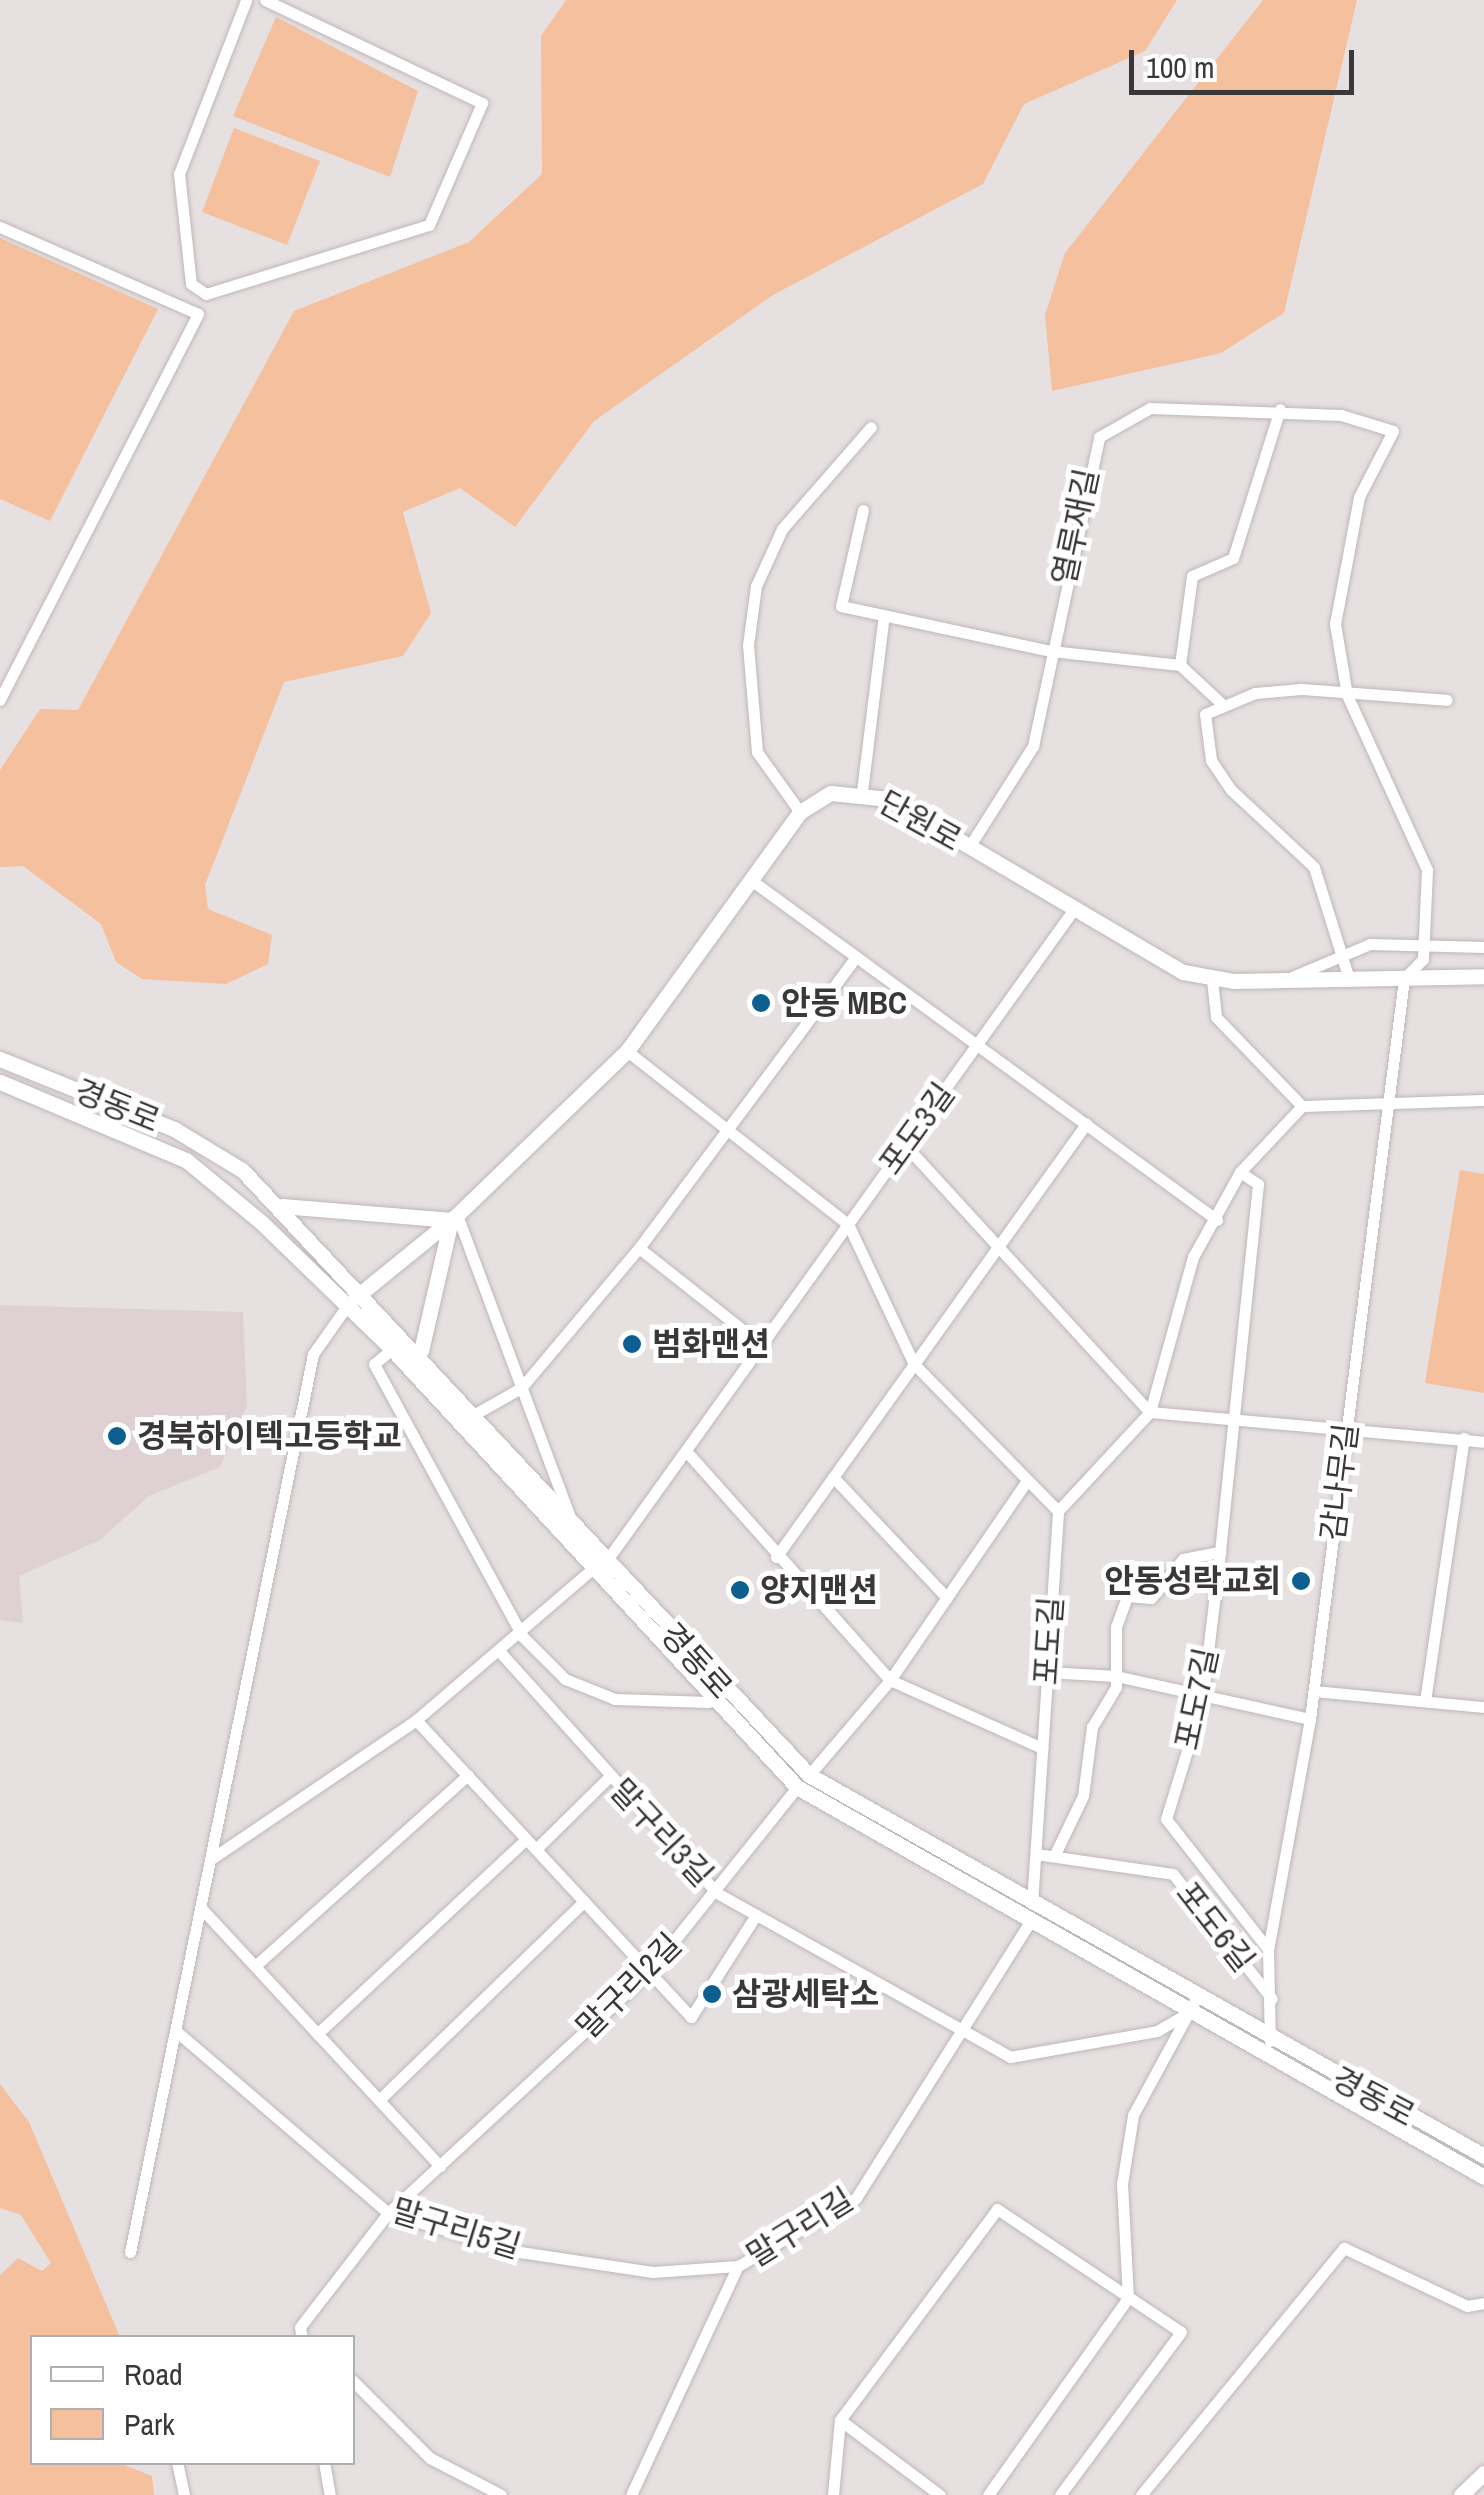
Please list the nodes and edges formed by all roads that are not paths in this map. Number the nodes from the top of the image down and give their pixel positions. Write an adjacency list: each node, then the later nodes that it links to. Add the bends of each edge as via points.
1 (246, 0): 4 (street, via 179,174 191,284)
2 (265, 0): 4 (street, via 482,103 430,225)
3 (0, 227): 5 (street)
4 (206, 294): 5 (street)
5 (198, 314): 13 (street)
6 (1280, 409): 10 (street, 열루재길, via 1150,408 1099,437); 11 (street, via 1233,558 1192,576); 12 (street, 열루재길, via 1341,415 1393,432 1359,496 1343,560 1335,624)
7 (871, 428): 17 (street, via 782,529 756,586 748,645 758,752)
8 (863, 510): 9 (street, via 842,606)
9 (884, 615): 10 (street); 16 (street)
10 (1051, 652): 11 (street); 18 (street, 열루재길, via 1033,746)
11 (1180, 665): 15 (street)
12 (1347, 695): 14 (street); 15 (street, via 1302,688); 21 (street, via 1427,870)
13 (0, 700)
14 (1447, 700)
15 (1223, 705): 23 (street, via 1204,714 1211,760 1314,867)
16 (862, 790): 17 (street, 단원로, via 831,793); 18 (street, 단원로)
17 (800, 812): 19 (street)
18 (969, 847): 20 (street, 단원로)
19 (755, 883): 24 (street); 31 (street)
20 (1071, 913): 26 (street, 단원로, via 1154,960); 30 (street, 포도3길)
21 (1424, 940): 22 (street); 23 (street); 28 (street, via 1423,959)
22 (1484, 948)
23 (1344, 950): 27 (street); 29 (street)
24 (856, 957): 30 (street); 38 (street)
25 (1484, 976): 28 (street, 단원로)
26 (1212, 979): 29 (street, 단원로); 36 (street, via 1216,1017)
27 (1349, 979): 28 (street, 단원로); 29 (street, 단원로)
28 (1404, 979): 35 (street, 감나무길)
29 (1285, 980)
30 (977, 1045): 37 (street); 39 (street, 포도3길)
31 (627, 1051): 38 (street); 42 (street)
32 (0, 1060): 41 (street, 경동로, via 197,1140)
33 (0, 1082): 48 (street, 경동로, via 186,1160)
34 (1484, 1100): 35 (street)
35 (1389, 1101): 36 (street); 57 (street, 감나무길)
36 (1302, 1106): 40 (street)
37 (1086, 1124): 43 (street); 45 (street)
38 (729, 1131): 44 (street); 46 (street)
39 (905, 1145): 44 (street, 포도3길); 45 (street)
40 (1240, 1172): 43 (street); 56 (street, 포도7길, via 1258,1184)
41 (282, 1206): 42 (street); 47 (street, 경동로)
42 (454, 1218): 47 (street); 51 (street); 53 (street)
43 (1218, 1220): 54 (street, via 1176,1298)
44 (848, 1224): 49 (street, 포도3길); 52 (street)
45 (999, 1246): 52 (street); 54 (street)
46 (640, 1248): 49 (street); 53 (street)
47 (363, 1290): 48 (street); 51 (street, 경동로)
48 (348, 1303): 50 (street, 경동로); 90 (street, via 312,1354)
49 (762, 1344): 60 (street, 포도3길)
50 (392, 1349): 68 (street, 경동로); 70 (street, via 374,1364)
51 (420, 1351): 55 (street, 경동로)
52 (914, 1364): 61 (street); 62 (street)
53 (521, 1388): 55 (street); 64 (street)
54 (1150, 1412): 56 (street); 63 (street)
55 (476, 1414): 64 (street, 경동로)
56 (1235, 1414): 57 (street); 65 (street, 포도7길)
57 (1348, 1426): 58 (street); 75 (street, 감나무길)
58 (1464, 1438): 59 (street); 76 (street)
59 (1484, 1442)
60 (686, 1450): 66 (street); 67 (street, 포도3길)
61 (833, 1477): 66 (street); 69 (street)
62 (1026, 1482): 63 (street); 69 (street, 말구리2길)
63 (1058, 1511): 72 (street, 포도길)
64 (571, 1521): 67 (street, 경동로)
65 (1220, 1552): 73 (street, via 1183,1558 1151,1598 1127,1596); 78 (street, 포도7길)
66 (776, 1556): 74 (street)
67 (607, 1560): 85 (street, 경동로)
68 (590, 1571): 70 (street); 77 (street, 경동로)
69 (947, 1598): 74 (street, 말구리2길)
70 (522, 1636): 71 (street); 77 (street, via 565,1679 616,1700)
71 (500, 1652): 81 (street); 84 (street, 말구리3길)
72 (1047, 1672): 73 (street); 82 (street, 포도길)
73 (1116, 1676): 78 (street); 88 (street, via 1092,1727 1083,1796)
74 (890, 1680): 82 (street); 85 (street, 말구리2길)
75 (1314, 1690): 76 (street); 80 (street, 감나무길)
76 (1425, 1701): 79 (street)
77 (709, 1702): 85 (street, 경동로)
78 (1202, 1702): 80 (street); 97 (street, 포도7길, via 1166,1819)
79 (1484, 1707)
80 (1310, 1719): 97 (street, 감나무길)
81 (416, 1720): 83 (street); 90 (street)
82 (1042, 1748): 89 (street, 포도길)
83 (468, 1775): 86 (street); 98 (street)
84 (609, 1777): 87 (street); 91 (street, 말구리3길)
85 (803, 1781): 91 (street, 말구리2길); 93 (street, 경동로); 96 (street, 경동로)
86 (526, 1839): 87 (street); 105 (street)
87 (536, 1849): 92 (street)
88 (1056, 1852): 89 (street, 포도6길); 101 (street, 포도6길, via 1173,1874)
89 (1036, 1854): 93 (street, 포도길)
90 (212, 1859): 94 (street)
91 (717, 1893): 95 (street, 말구리3길); 99 (street, 말구리2길)
92 (584, 1901): 99 (street); 107 (street)
93 (1032, 1906): 100 (street, 경동로)
94 (201, 1908): 98 (street); 103 (street)
95 (756, 1915): 99 (street, via 690,2017); 104 (street, 말구리3길)
96 (1028, 1925): 102 (street, 경동로); 104 (street, 말구리길)
97 (1268, 1949): 101 (street, 감나무길)
98 (256, 1966): 105 (street)
99 (649, 1972): 109 (street, 말구리2길)
100 (1196, 1999): 102 (street); 106 (street, 경동로)
101 (1274, 2002): 106 (street, 감나무길)
102 (1187, 2014): 104 (street, 말구리3길, via 1157,2032 1010,2057); 110 (street, 경동로); 114 (street, via 1133,2115 1122,2184)
103 (176, 2031): 111 (street, 말구리5길); 112 (street)
104 (962, 2031): 113 (street, 말구리길, via 856,2198)
105 (318, 2034): 107 (street)
106 (1270, 2041): 108 (street, 경동로)
107 (379, 2100): 109 (street)
108 (1482, 2150)
109 (440, 2166): 111 (street, 말구리2길)
110 (1484, 2177)
111 (388, 2213): 113 (street, 말구리5길, via 520,2252 652,2272); 116 (street, 말구리2길)
112 (130, 2252)
113 (738, 2266): 125 (street, 말구리길)
114 (1128, 2298): 118 (street, via 997,2209); 128 (street); 129 (street, via 1180,2332)
115 (1484, 2303): 130 (street, via 1466,2306 1344,2248)
116 (301, 2332)
117 (355, 2383): 124 (street, via 430,2458)
118 (840, 2420): 126 (street); 127 (street)
119 (179, 2465): 122 (street)
120 (325, 2465): 123 (street)
121 (1484, 2473): 131 (street)
122 (184, 2495)
123 (330, 2495)
124 (501, 2495)
125 (631, 2495)
126 (833, 2495)
127 (940, 2495)
128 (988, 2495)
129 (1060, 2495)
130 (1141, 2495)
131 (1461, 2495)

